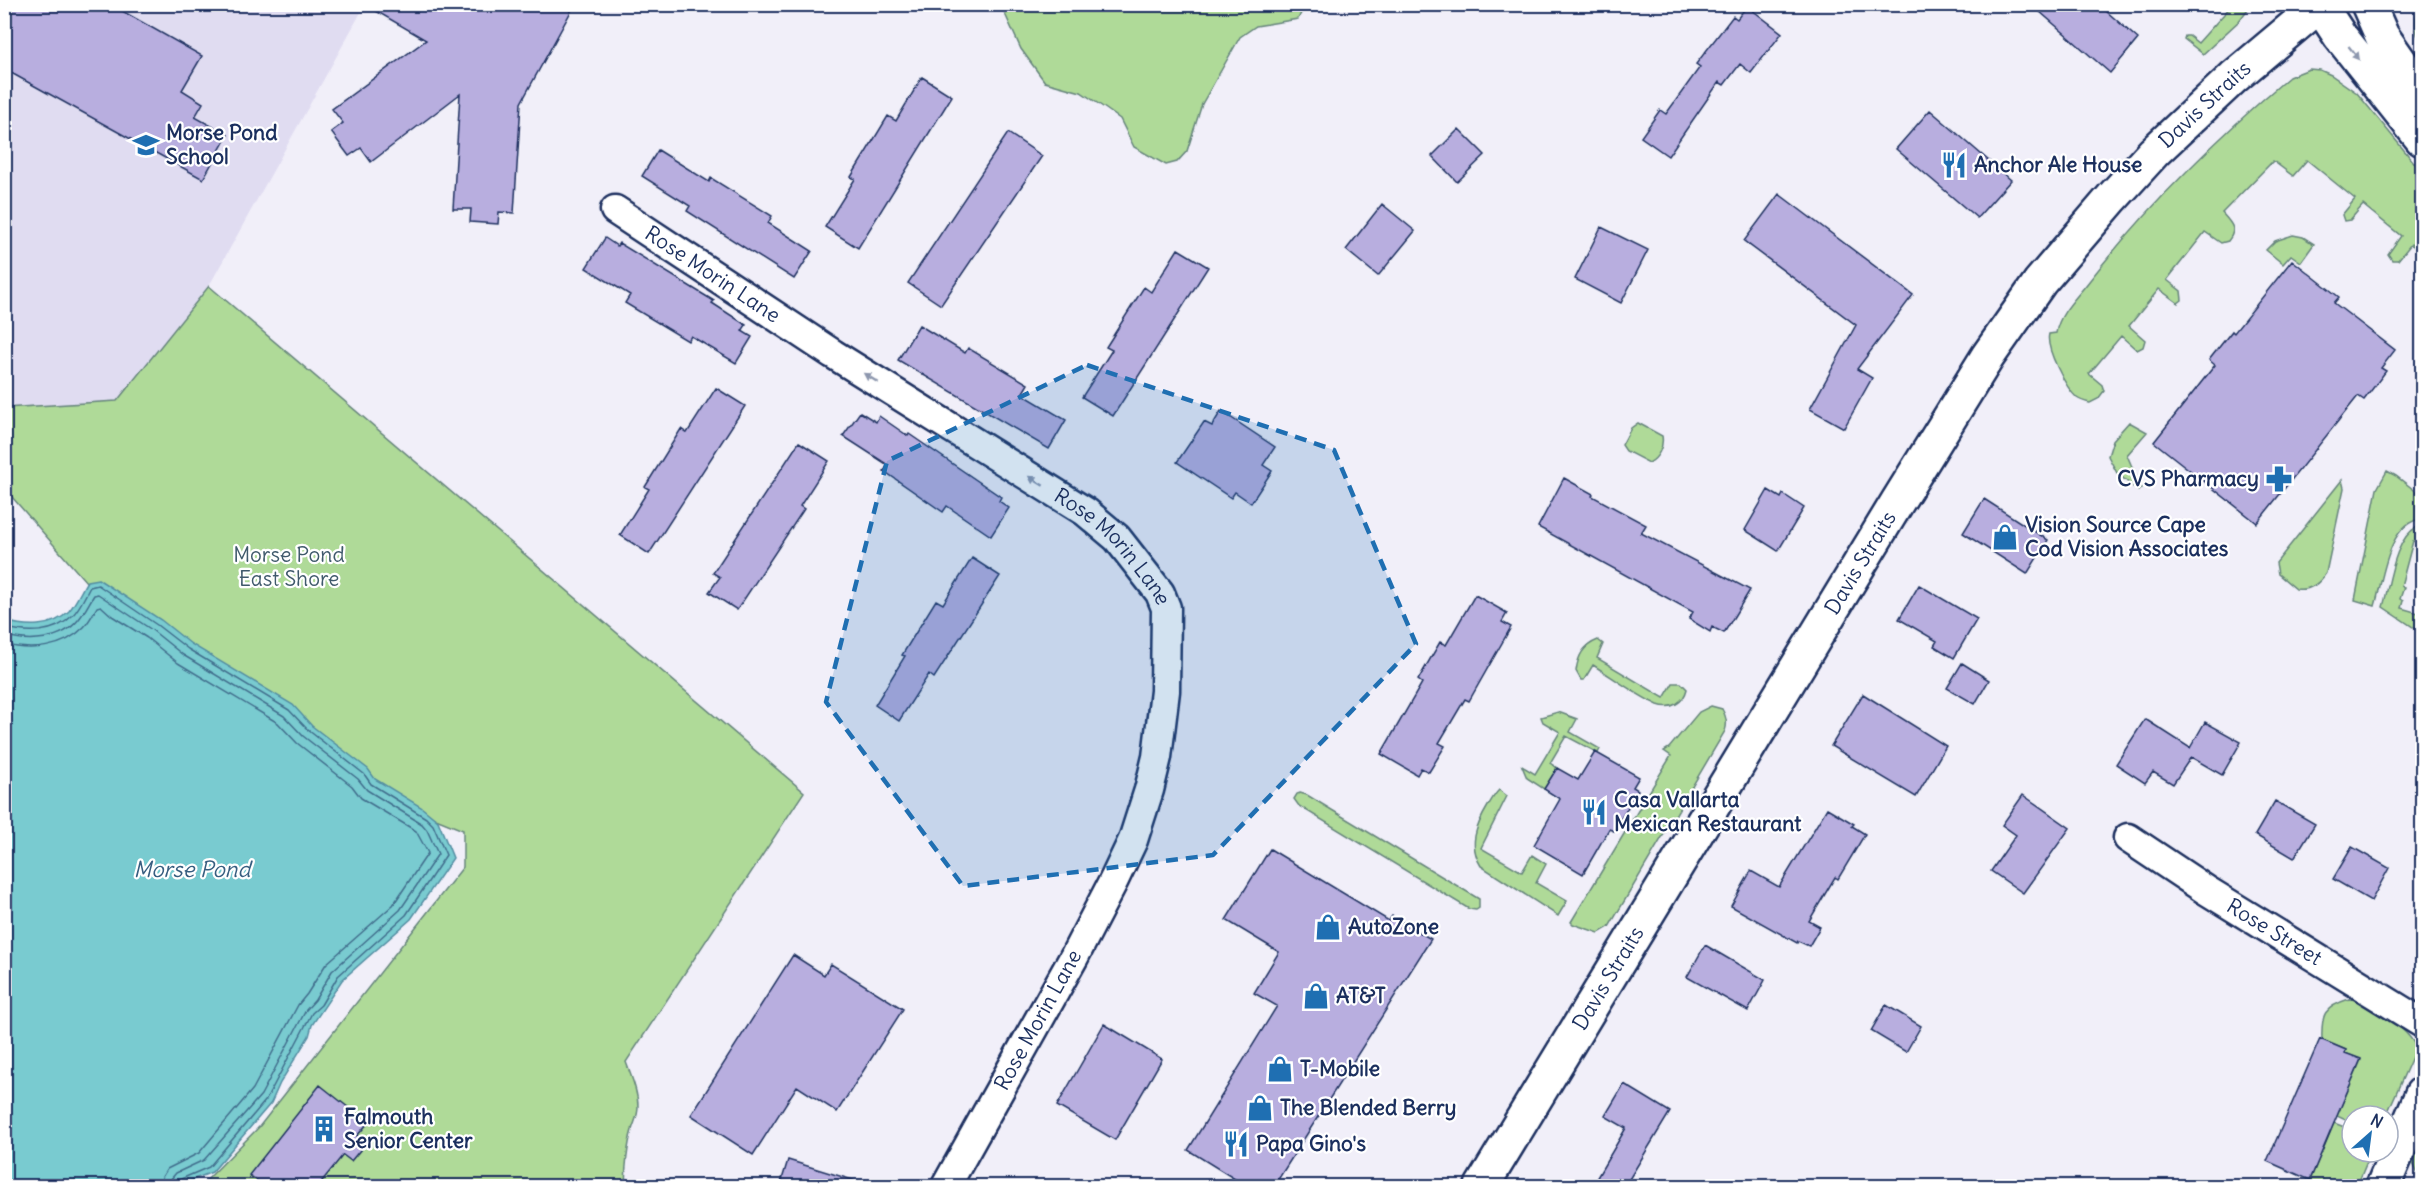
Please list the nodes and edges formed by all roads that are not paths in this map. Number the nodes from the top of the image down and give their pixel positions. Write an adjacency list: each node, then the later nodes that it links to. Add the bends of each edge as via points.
1 (2368, 4): 3 (main road, via 2382,36)
2 (2320, 5): 4 (main road, one-way to 4); 10 (main road, Davis Straits, via 2234,77 2154,152 2040,282 1988,356 1910,482)
3 (2422, 93)
4 (2422, 139)
5 (615, 210): 9 (street, Rose Morin Lane, one-way to 5, via 1074,957 1133,840 1157,757 1165,691 1166,608 1160,594 1117,538 1086,512 833,354)
6 (2128, 838): 7 (street, Rose Street)
7 (2422, 1023)
8 (2422, 1094): 11 (main road)
9 (946, 1186)
10 (1482, 1186)
11 (2383, 1186)

